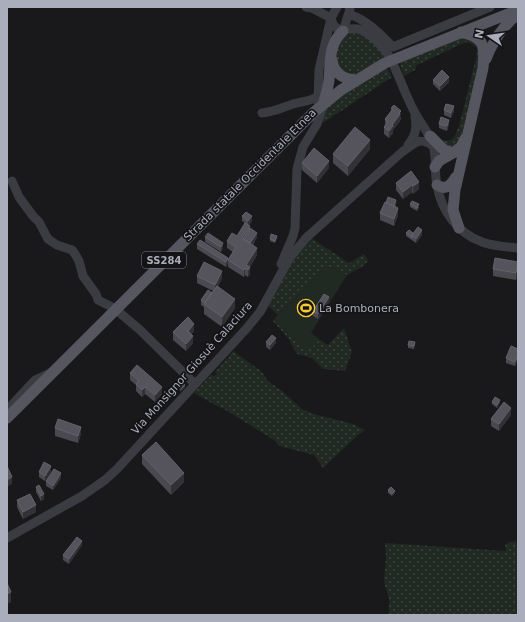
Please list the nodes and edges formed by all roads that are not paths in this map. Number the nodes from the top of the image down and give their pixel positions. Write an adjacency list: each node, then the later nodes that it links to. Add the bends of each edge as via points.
1 (306, 7): 7 (street, via 312,8)
2 (336, 7): 7 (street)
3 (490, 7): 4 (street, via 393,47)
4 (350, 10): 7 (street); 8 (street)
5 (518, 10): 9 (main road, Strada statale Occidentale Etnea / SS284)
6 (518, 14): 13 (main road, via 497,36)
7 (336, 25): 8 (street); 10 (main road); 15 (street, via 318,70)
8 (355, 29): 11 (street, via 371,36)
9 (462, 32): 13 (main road, via 470,34 482,43 485,50); 14 (main road, Strada statale Occidentale Etnea / SS284, via 391,60)
10 (330, 53): 14 (main road, via 332,64 338,74); 15 (main road, via 329,80)
11 (389, 56)
12 (394, 66): 16 (street)
13 (483, 68): 18 (main road)
14 (356, 80): 15 (main road, Strada statale Occidentale Etnea / SS284)
15 (320, 104): 17 (street, via 311,101 294,103 273,112); 28 (street, via 317,124 302,151 296,176 294,236 278,271); 31 (main road, Strada statale Occidentale Etnea / SS284)
16 (414, 112): 19 (street); 20 (street)
17 (262, 113)
18 (468, 134): 21 (main road, via 461,147); 23 (main road)
19 (430, 137): 20 (street, via 426,141); 20 (street, via 418,133); 21 (main road, via 444,150); 22 (street)
20 (415, 140): 28 (street, Via Monsignor Giosuè Calaciura, via 306,238 296,249)
21 (453, 152): 22 (main road)
22 (435, 167): 25 (street)
23 (458, 173): 25 (main road, via 447,187 443,188); 26 (main road, via 453,199)
24 (12, 181): 29 (street, via 19,197 39,222 48,239 72,250 79,260 83,276 98,300)
25 (437, 184): 26 (street, via 445,209)
26 (459, 228): 27 (street, via 482,242)
27 (518, 248)
28 (278, 279): 32 (street, Via Monsignor Giosuè Calaciura, via 260,312)
29 (112, 307)
30 (120, 313): 32 (street)
31 (53, 372): 33 (street, via 35,380); 34 (main road, Strada statale Occidentale Etnea / SS284)
32 (195, 384): 35 (street, Via Monsignor Giosuè Calaciura, via 105,480 82,496)
33 (7, 410)
34 (7, 418)
35 (7, 538)

